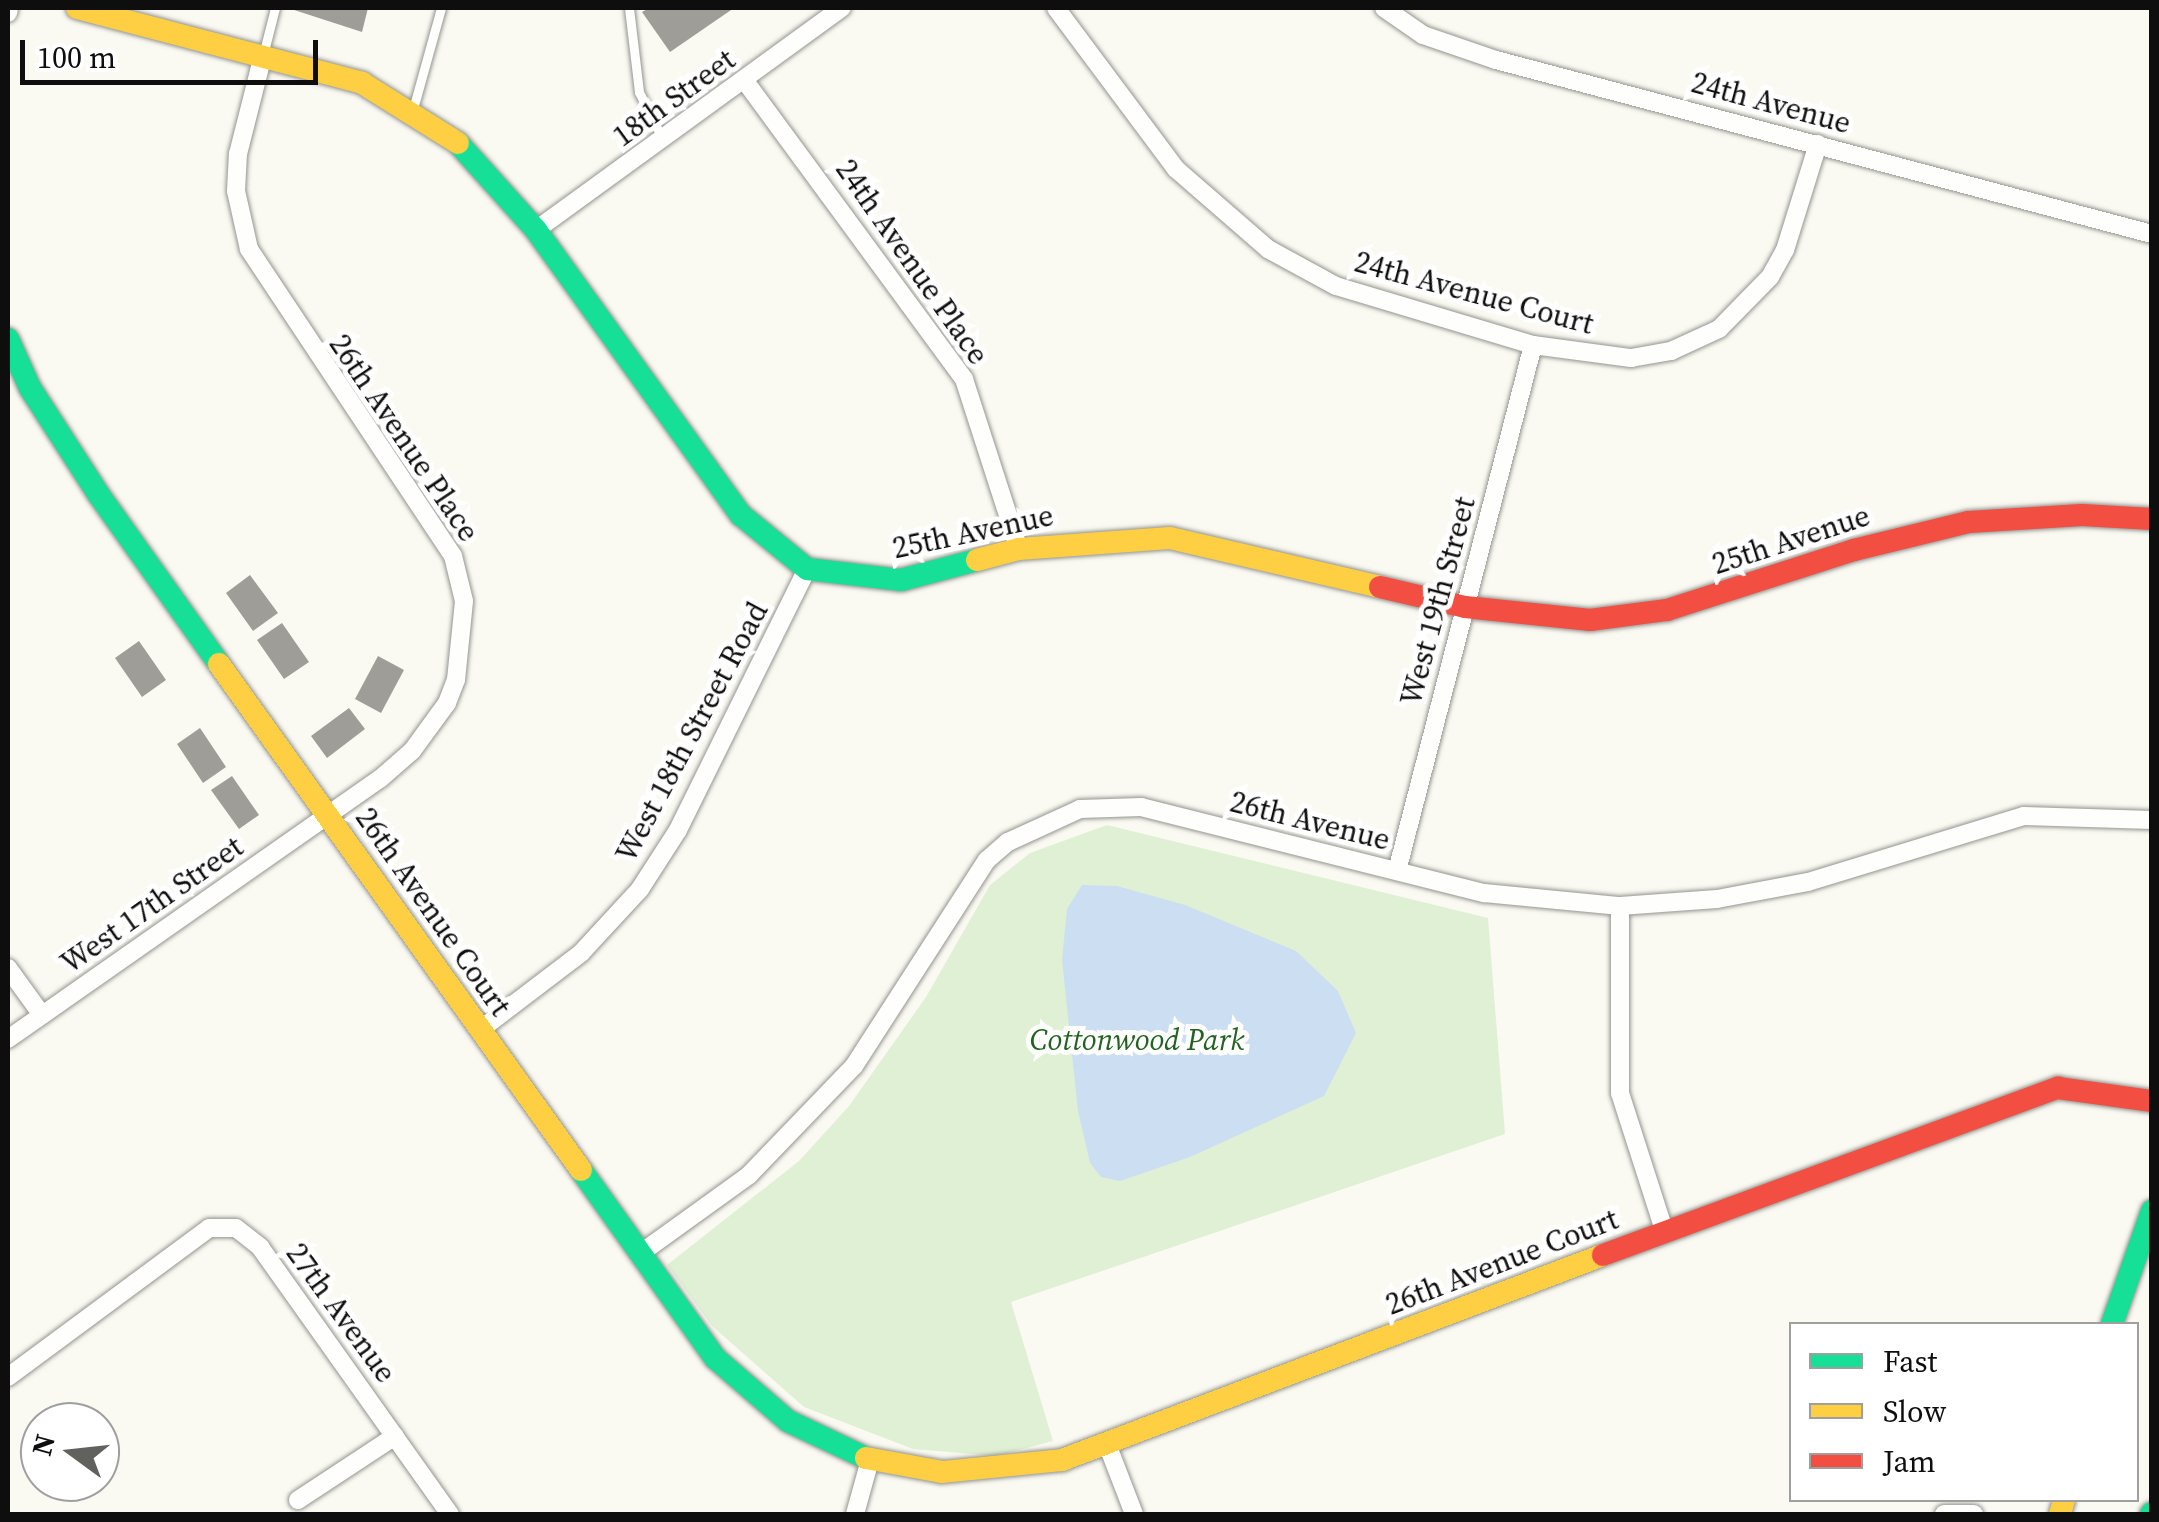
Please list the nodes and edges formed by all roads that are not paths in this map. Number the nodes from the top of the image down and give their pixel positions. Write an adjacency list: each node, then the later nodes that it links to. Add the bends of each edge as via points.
1 (77, 8): 8 (street)
2 (275, 8): 9 (lane)
3 (441, 8): 11 (lane)
4 (629, 8): 12 (lane, via 639,92)
5 (842, 8): 10 (street, 18th Street)
6 (1056, 8): 17 (street, 24th Avenue Court, via 1176,169 1268,249 1336,286)
7 (1384, 8): 13 (street, 24th Avenue, via 1423,35 1496,60)
8 (137, 15): 9 (street)
9 (263, 56): 11 (street, via 362,83); 22 (street, 26th Avenue Place, via 238,154 236,191 249,249 307,343 423,504 453,556 464,601 465,630 447,703 412,751)
10 (745, 80): 12 (street, 18th Street); 19 (street, 24th Avenue Place, via 964,379)
11 (413, 109): 14 (street, via 465,149)
12 (663, 140): 14 (street, 18th Street)
13 (1818, 144): 15 (street, 24th Avenue); 17 (street, 24th Avenue Court, via 1785,250 1770,277 1719,329 1671,351 1631,358)
14 (536, 230): 20 (street, via 741,514)
15 (2152, 234)
16 (8, 339): 22 (street, 26th Avenue Court, via 30,388 99,495)
17 (1534, 344): 21 (street, West 19th Street)
18 (2152, 519): 21 (street, 25th Avenue, via 1969,522 1622,618 1558,620)
19 (1019, 549): 20 (street, 25th Avenue, via 901,580); 21 (street, 25th Avenue, via 1094,538 1197,540)
20 (807, 569): 28 (street, West 18th Street Road, via 687,813 640,889 580,953)
21 (1464, 607): 24 (street, West 19th Street)
22 (328, 817): 27 (street, West 17th Street); 28 (street, 26th Avenue Court)
23 (2152, 820): 25 (street, 26th Avenue, via 2024,816 1808,882 1717,899)
24 (1396, 871): 25 (street, 26th Avenue, via 1484,893); 33 (street, 26th Avenue, via 1141,807 1055,817 987,860 894,1010 804,1122 749,1175)
25 (1620, 906): 32 (street, via 1620,1093)
26 (8, 968): 27 (street)
27 (42, 1014): 29 (street, West 17th Street)
28 (480, 1030): 33 (street, 26th Avenue Court)
29 (8, 1040)
30 (2152, 1101): 32 (street, 26th Avenue Court, via 2058,1088)
31 (2152, 1212): 34 (street)
32 (1664, 1230): 37 (street, 26th Avenue Court)
33 (641, 1253): 38 (street, 26th Avenue Court, via 715,1358 750,1394 812,1435)
34 (2113, 1322)
35 (8, 1377): 36 (street, 27th Avenue, via 209,1228 236,1228 260,1247)
36 (395, 1436): 39 (street); 40 (street, 27th Avenue)
37 (1107, 1444): 38 (street, 26th Avenue Court, via 1002,1470 942,1472); 42 (street)
38 (870, 1460): 41 (street)
39 (298, 1500)
40 (450, 1514)
41 (854, 1514)
42 (1134, 1514)
43 (1944, 1514): 44 (street)
44 (1974, 1514)

